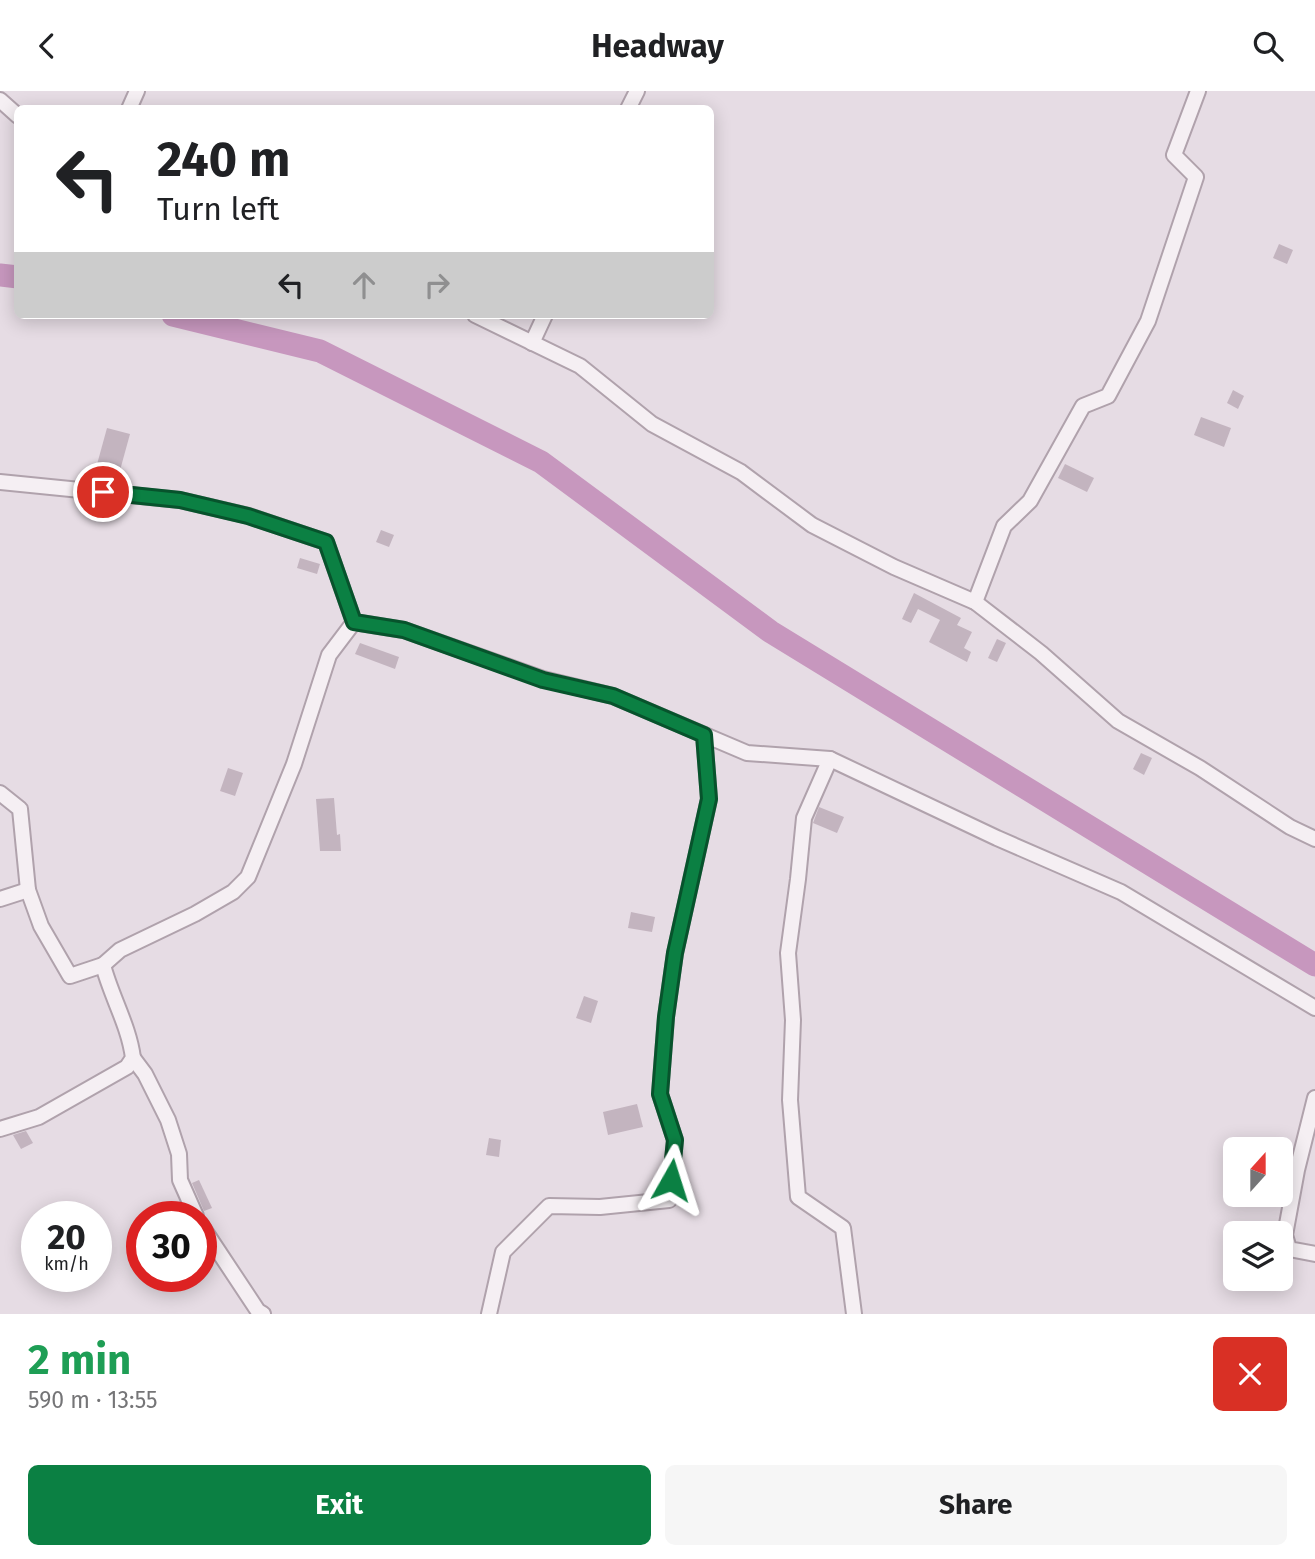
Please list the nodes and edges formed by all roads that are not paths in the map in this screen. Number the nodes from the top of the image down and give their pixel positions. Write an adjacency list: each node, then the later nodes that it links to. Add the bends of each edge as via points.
1 (1198, 91): 8 (street, via 1174,155 1196,177 1148,321 1108,396 1083,407 1030,501 1004,526)
2 (0, 100): 3 (street)
3 (14, 112)
4 (483, 319): 6 (street)
5 (543, 319): 6 (street)
6 (532, 343): 8 (street, via 580,366 652,423 741,472 812,525)
7 (0, 482): 9 (street, via 180,500 326,542)
8 (975, 602): 13 (street, via 1118,721)
9 (354, 622): 10 (street, via 404,630 543,680 613,696); 16 (street, via 329,655 294,764 248,877 223,898 120,950)
10 (704, 735): 11 (street, via 747,753); 25 (street, via 709,799 675,953 660,1094 675,1140 668,1200 600,1207 548,1206 503,1252)
11 (830, 759): 17 (street, via 1121,893); 26 (street, via 804,818 788,953 793,1020 790,1100 799,1197 843,1228)
12 (0, 793): 14 (street, via 20,809)
13 (1315, 839)
14 (28, 890): 15 (street); 16 (street, via 41,926 70,976)
15 (0, 899)
16 (103, 965): 18 (street)
17 (1315, 1008)
18 (133, 1058): 20 (street, via 127,1067 39,1117); 21 (street, via 168,1120 179,1154 180,1180)
19 (1315, 1098): 23 (street, via 1285,1235 1289,1249)
20 (0, 1129)
21 (189, 1201)
22 (217, 1249): 24 (street)
23 (1315, 1254)
24 (263, 1314)
25 (489, 1314)
26 (854, 1314)

